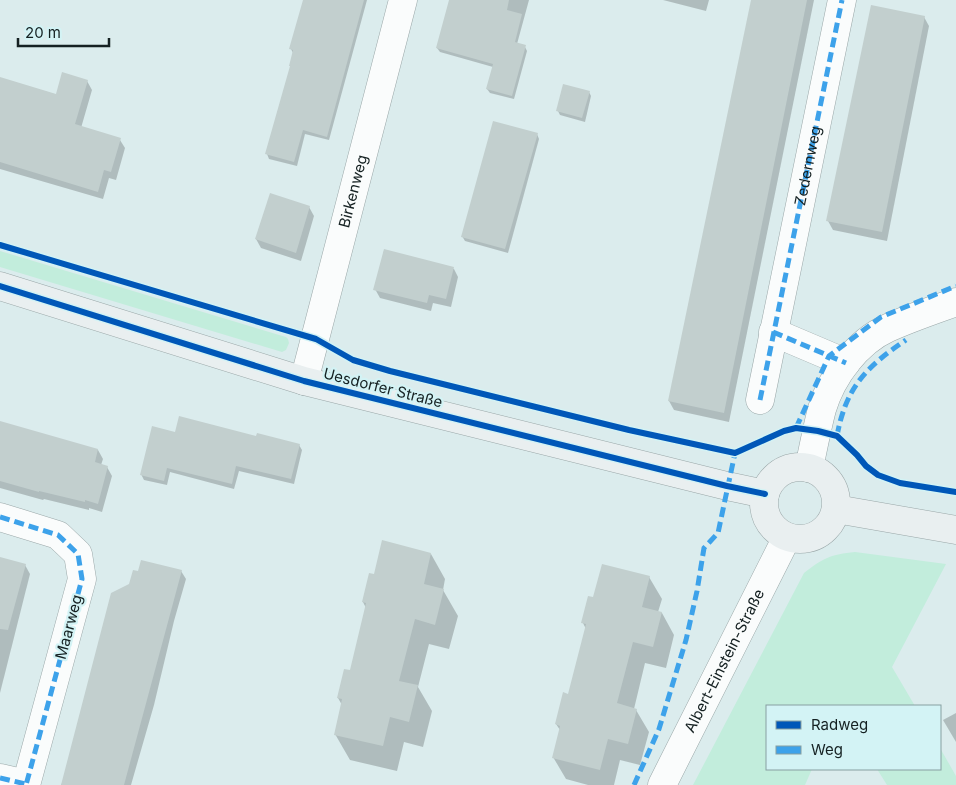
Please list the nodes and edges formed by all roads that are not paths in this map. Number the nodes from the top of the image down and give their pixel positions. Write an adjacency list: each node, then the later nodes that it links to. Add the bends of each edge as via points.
1 (403, 0): 7 (street, Birkenweg)
2 (842, 0): 5 (street, Zedernweg)
3 (0, 286): 7 (street, Uesdorfer Straße)
4 (956, 302): 6 (street, via 888,328 861,346)
5 (773, 332): 6 (street); 8 (street, Zedernweg)
6 (846, 363): 9 (street, via 823,408)
7 (304, 381): 10 (street, Uesdorfer Straße)
8 (760, 400)
9 (809, 468): 10 (street, via 782,472 768,486); 11 (street, via 830,484 836,498)
10 (765, 494): 14 (street, via 766,515 778,532)
11 (836, 509): 13 (street); 14 (street, via 832,521 823,531 800,539)
12 (0, 517): 16 (street, Maarweg, via 58,535 78,554 82,579)
13 (956, 530)
14 (787, 537): 17 (street, Albert-Einstein-Straße)
15 (0, 778): 16 (street, Maarweg)
16 (26, 785)
17 (662, 785)

